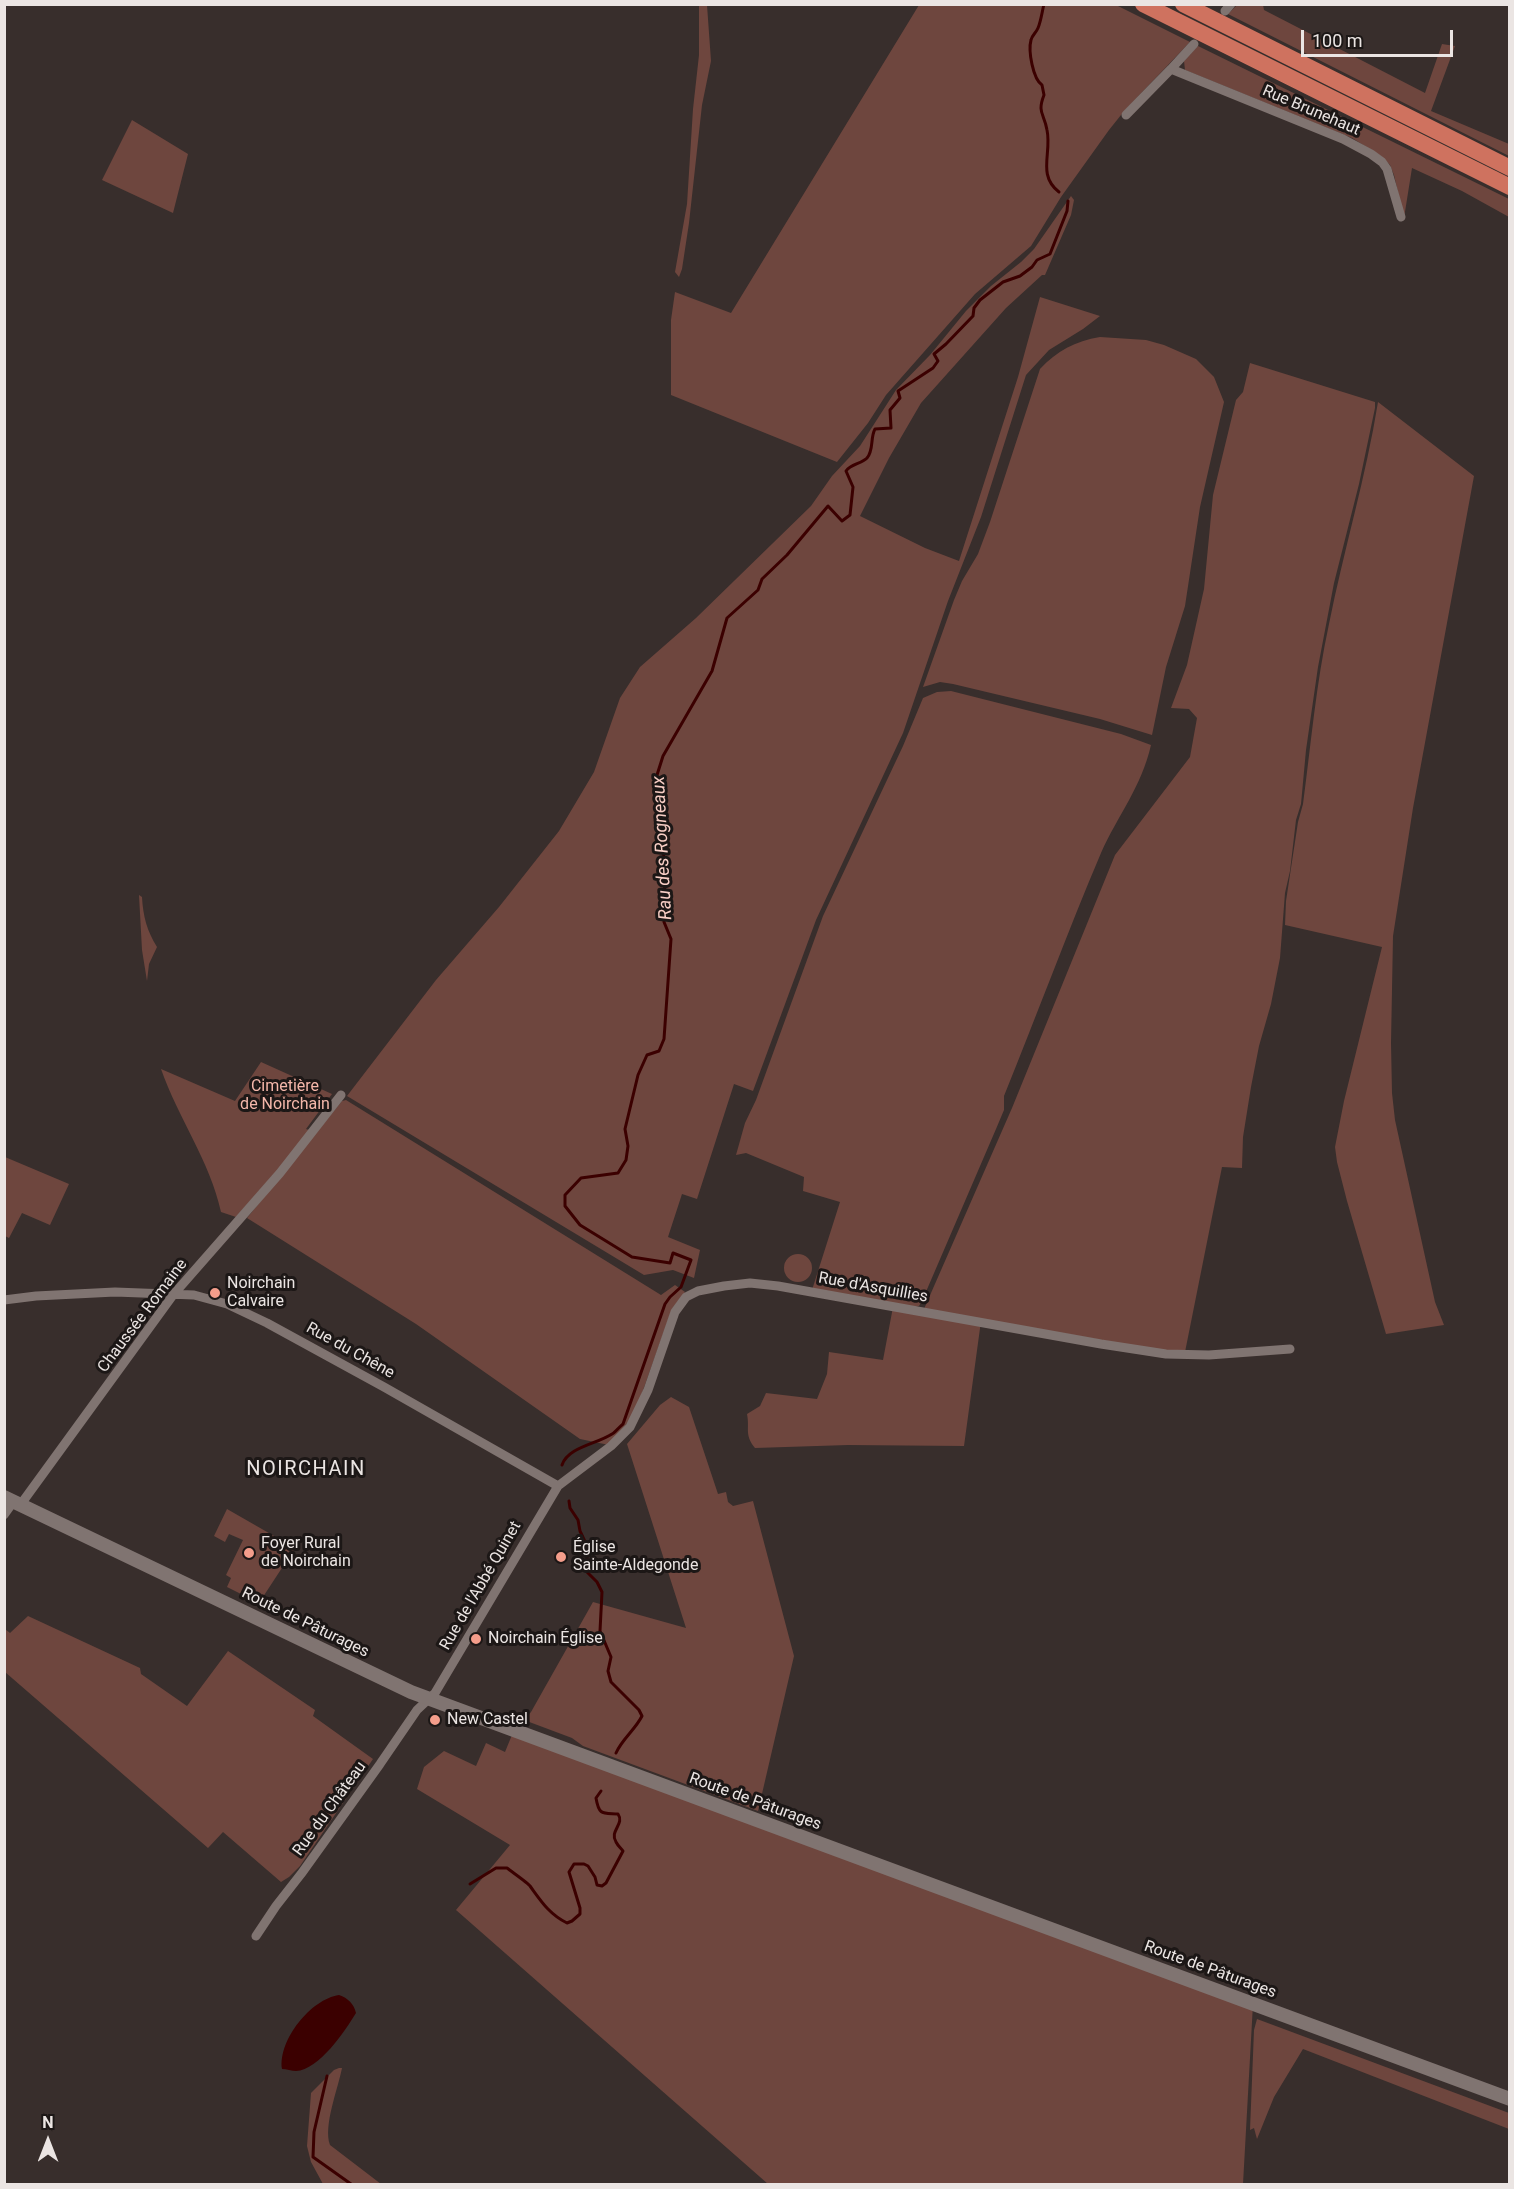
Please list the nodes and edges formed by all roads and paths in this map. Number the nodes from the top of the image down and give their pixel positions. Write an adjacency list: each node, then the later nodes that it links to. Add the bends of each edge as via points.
1 (1143, 4): 7 (highway)
2 (1183, 4): 6 (highway)
3 (1194, 44): 4 (street)
4 (1171, 69): 5 (street); 8 (street, Rue Brunehaut, via 1371,154 1387,170)
5 (1126, 115)
6 (1509, 168)
7 (1509, 187)
8 (1401, 217)
9 (341, 1095): 10 (street, Chaussée Romaine, via 272,1182)
10 (173, 1295): 11 (street, Rue du Chêne, via 88,1292); 13 (street, Rue du Chêne, via 213,1299 267,1323); 14 (street, Chaussée Romaine)
11 (4, 1300)
12 (1290, 1349): 13 (street, Rue d'Asquillies, via 1209,1355 1144,1351 778,1286 724,1286 698,1291 680,1303 630,1427)
13 (558, 1485): 16 (street, Rue de l'Abbé Quinet)
14 (13, 1501): 15 (street, Chaussée Romaine); 16 (main road, Route de Pâturages)
15 (4, 1515)
16 (428, 1699): 17 (street, Rue du Château); 18 (main road, Route de Pâturages)
17 (256, 1936)
18 (1509, 2098)

